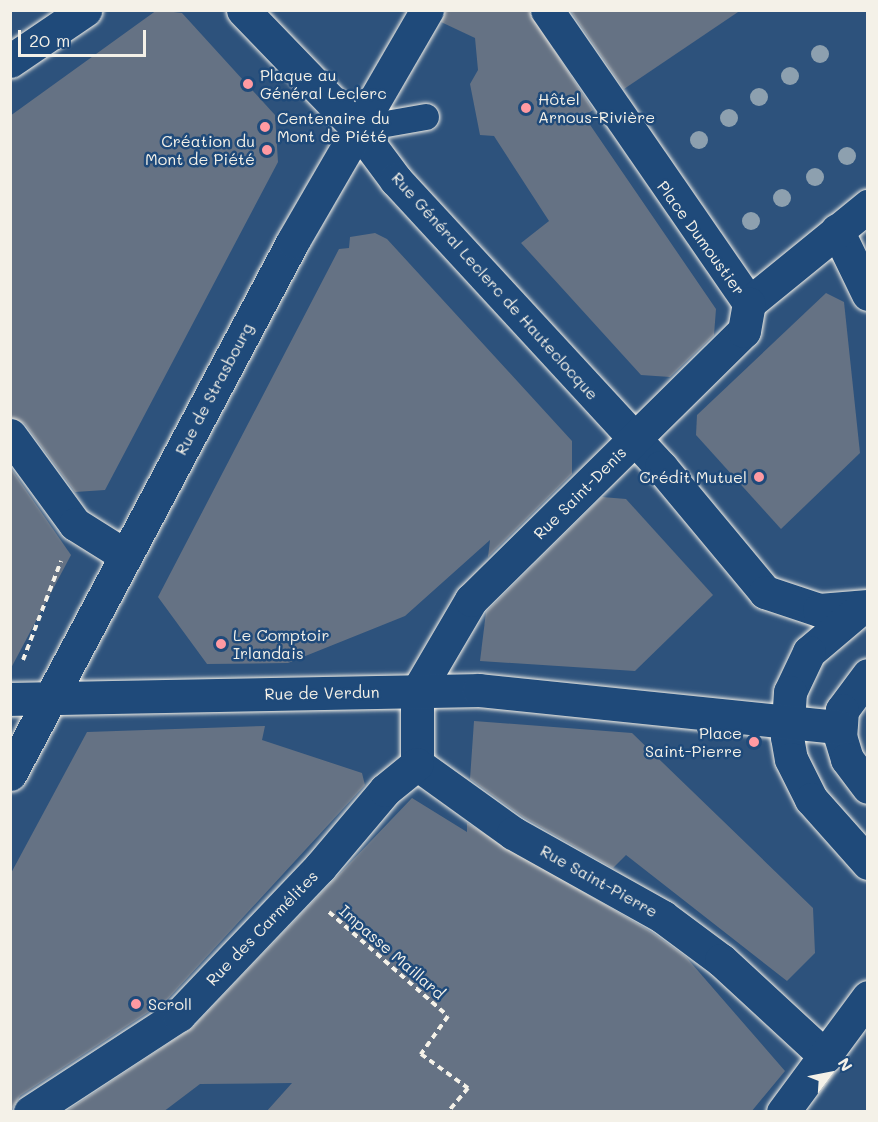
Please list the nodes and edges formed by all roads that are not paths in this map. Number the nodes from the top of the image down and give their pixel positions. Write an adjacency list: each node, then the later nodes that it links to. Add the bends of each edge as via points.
1 (85, 10): 5 (street)
2 (243, 10): 7 (street, Rue Général Leclerc de Hauteclocque)
3 (427, 10): 7 (street, Rue de Strasbourg)
4 (547, 10): 11 (street, Place Dumoustier, via 628,134)
5 (10, 61)
6 (426, 117): 7 (lane)
7 (358, 129): 13 (street, Rue Général Leclerc de Hauteclocque, via 396,180); 14 (street, Rue de Strasbourg)
8 (867, 206): 9 (street, Place Dumoustier)
9 (837, 230): 10 (street); 11 (street, Place Dumoustier)
10 (867, 294)
11 (749, 303): 13 (street, Rue Saint-Denis, via 744,331)
12 (10, 435): 14 (street, via 75,524)
13 (635, 439): 15 (street, Rue Général Leclerc de Hauteclocque, via 742,566 779,600 819,610); 18 (street, Rue Saint-Denis, via 471,600)
14 (126, 556): 19 (street, Rue de Strasbourg)
15 (864, 607): 20 (street, via 809,652 790,692)
16 (867, 675): 21 (street, via 849,695)
17 (15, 685): 19 (street, Rue de Verdun)
18 (417, 692): 19 (street, Rue de Verdun); 20 (street, Rue de Verdun, via 479,690 633,702); 22 (street)
19 (50, 699): 23 (street, Rue de Strasbourg)
20 (787, 723): 21 (street); 25 (street, via 800,780)
21 (840, 727): 24 (street, via 847,759)
22 (417, 764): 27 (street, Rue Saint-Pierre, via 513,833 663,917 721,960); 29 (street, Rue des Carmélites, via 385,790 301,887 179,1015)
23 (10, 774)
24 (867, 787)
25 (867, 863)
26 (867, 997): 27 (street)
27 (825, 1056): 28 (street)
28 (790, 1108)
29 (30, 1112)

